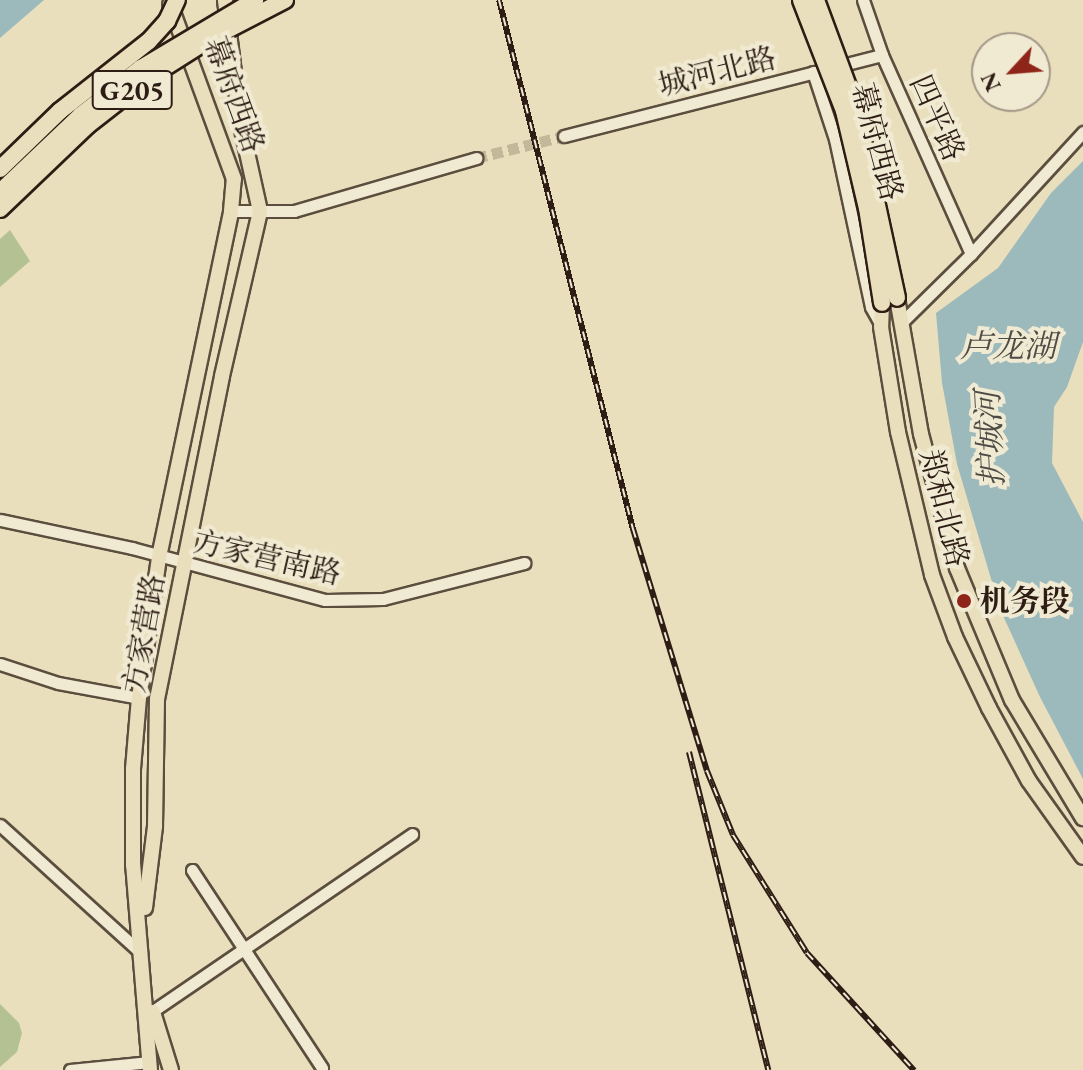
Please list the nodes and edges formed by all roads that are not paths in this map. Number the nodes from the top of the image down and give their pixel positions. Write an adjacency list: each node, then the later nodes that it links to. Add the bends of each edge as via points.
1 (169, 0): 17 (main road, 幕府西路, via 234,179)
2 (177, 0): 14 (highway, bridge, via 149,41 60,111)
3 (225, 0): 18 (main road, 幕府西路, via 240,121)
4 (255, 0): 15 (highway, G205, bridge, via 141,68 81,115)
5 (285, 0): 16 (highway, G205, bridge, via 148,78 88,125)
6 (801, 0): 20 (highway, 幕府西路, bridge, via 844,111)
7 (816, 0): 20 (highway, 幕府西路, bridge, via 860,122)
8 (863, 0): 9 (street, 四平路)
9 (882, 55): 10 (street, 城河北路); 19 (street, 四平路)
10 (813, 72): 12 (street, 城河北路); 22 (street, via 835,139 871,307)
11 (1083, 132): 19 (street)
12 (564, 136)
13 (476, 158): 18 (street, via 294,211)
14 (0, 169)
15 (0, 192)
16 (0, 209)
17 (231, 211): 18 (street); 24 (main road, 方家营路)
18 (260, 211): 25 (main road, 方家营路)
19 (971, 254): 21 (street)
20 (890, 300): 21 (main road, 郑和北路); 22 (main road, 郑和北路)
21 (902, 322): 29 (main road, 郑和北路, via 921,434 957,568 1012,700)
22 (881, 327): 32 (main road, 郑和北路, via 914,508 955,637 1029,781)
23 (0, 520): 24 (street, 方家营南路)
24 (159, 557): 25 (street, 方家营南路); 28 (main road, 方家营路)
25 (182, 563): 26 (street, 方家营南路, via 325,600 355,601 383,599); 36 (main road, 方家营路, via 157,699 153,866 144,898)
26 (524, 563)
27 (0, 664): 28 (street, via 58,683)
28 (139, 698): 35 (main road, 方家营路, via 132,818)
29 (1083, 818)
30 (0, 825): 35 (street)
31 (412, 834): 34 (street)
32 (1083, 857)
33 (192, 870): 34 (street)
34 (246, 948): 36 (street); 38 (street)
35 (141, 953): 36 (main road, 方家营路)
36 (150, 1014): 37 (main road, 方家营路); 40 (main road, 方家营路)
37 (150, 1066): 39 (street)
38 (322, 1068)
39 (70, 1070)
40 (171, 1070)

